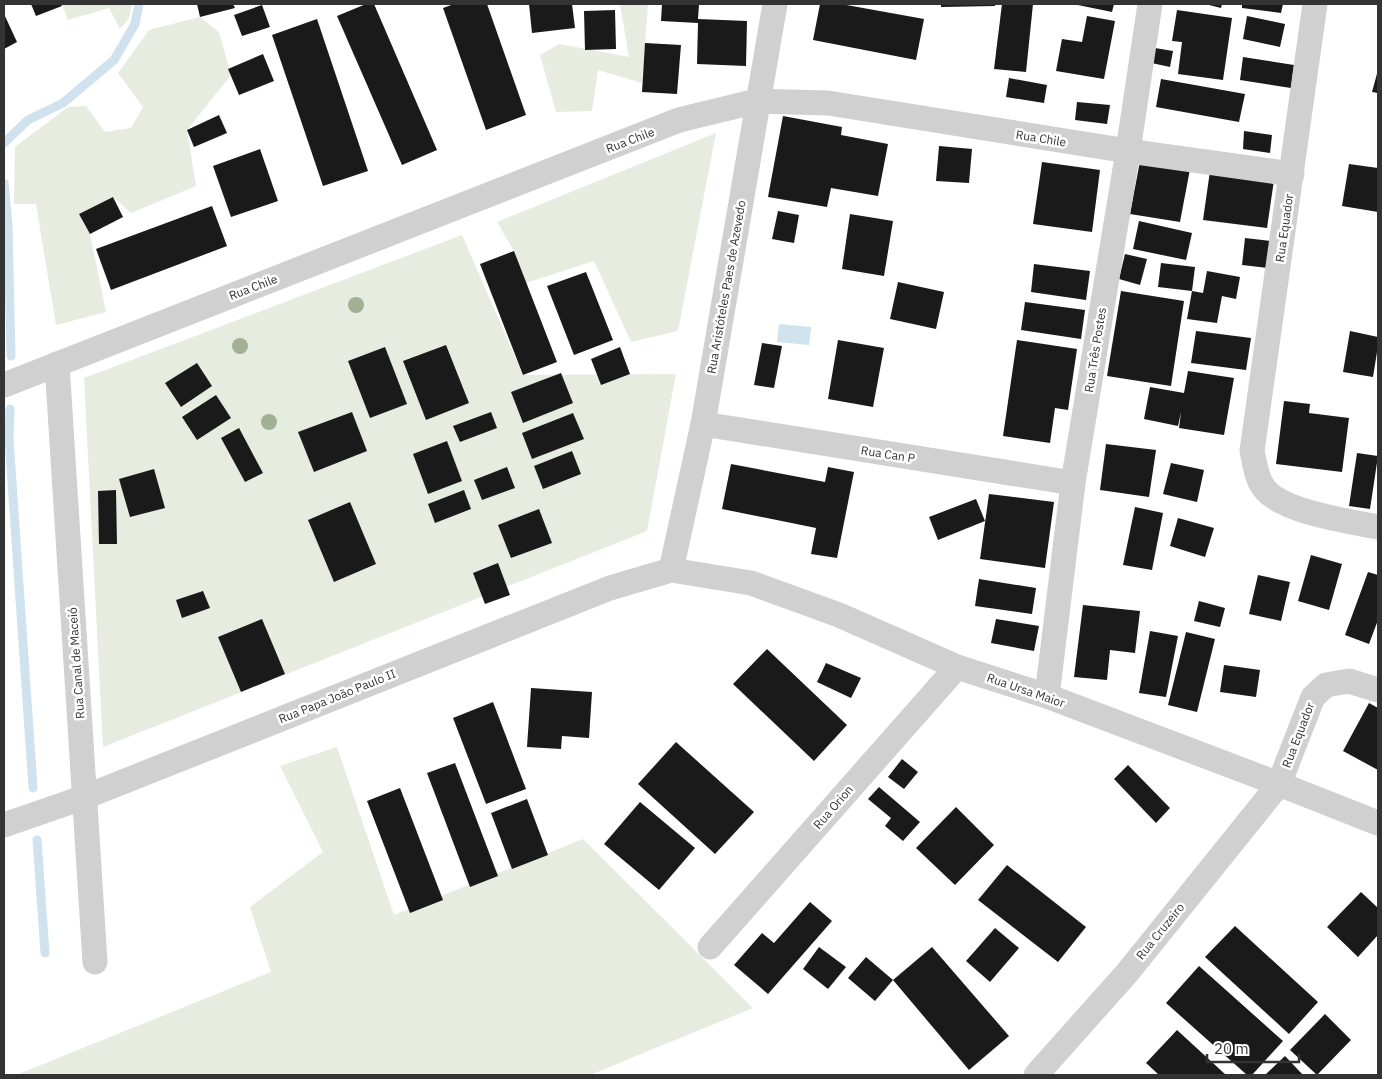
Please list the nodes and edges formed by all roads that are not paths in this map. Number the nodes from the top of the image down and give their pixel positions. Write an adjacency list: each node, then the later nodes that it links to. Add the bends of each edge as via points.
1 (775, 4): 4 (street, Rua Aristóteles Paes de Azevedo)
2 (1150, 4): 5 (street, Rua Três Postes)
3 (1315, 4): 6 (street, Rua Equador)
4 (758, 101): 5 (street, Rua Chile, via 828,103); 7 (street, Rua Chile, via 680,120); 9 (street, Rua Aristóteles Paes de Azevedo)
5 (1128, 151): 6 (street, Rua Chile); 10 (street, Rua Três Postes)
6 (1292, 174): 11 (street, Rua Equador, via 1252,451 1256,472 1264,488 1276,499 1306,512)
7 (57, 364): 8 (street, Rua Chile); 17 (street, Rua Canal de Maceió)
8 (4, 385)
9 (703, 424): 10 (street, Rua Can P); 12 (street, Rua Aristóteles Paes de Azevedo)
10 (1073, 483): 15 (street, Rua Três Postes)
11 (1378, 527)
12 (671, 570): 13 (street, Rua Ursa Maior, via 751,583 839,615); 17 (street, Rua Papa João Paulo II, via 610,588)
13 (957, 667): 15 (street, Rua Ursa Maior); 20 (street, Rua Orion)
14 (1378, 690): 16 (street, Rua Equador, via 1349,681 1326,685 1312,698)
15 (1047, 696): 16 (street, Rua Ursa Maior)
16 (1279, 784): 18 (street, Rua Ursa Maior); 22 (street, Rua Cruzeiro, via 1126,973)
17 (85, 797): 19 (street, Rua Papa João Paulo II); 21 (street, Rua Canal de Maceió)
18 (1378, 823)
19 (4, 825)
20 (710, 948)
21 (95, 962)
22 (1036, 1075)

